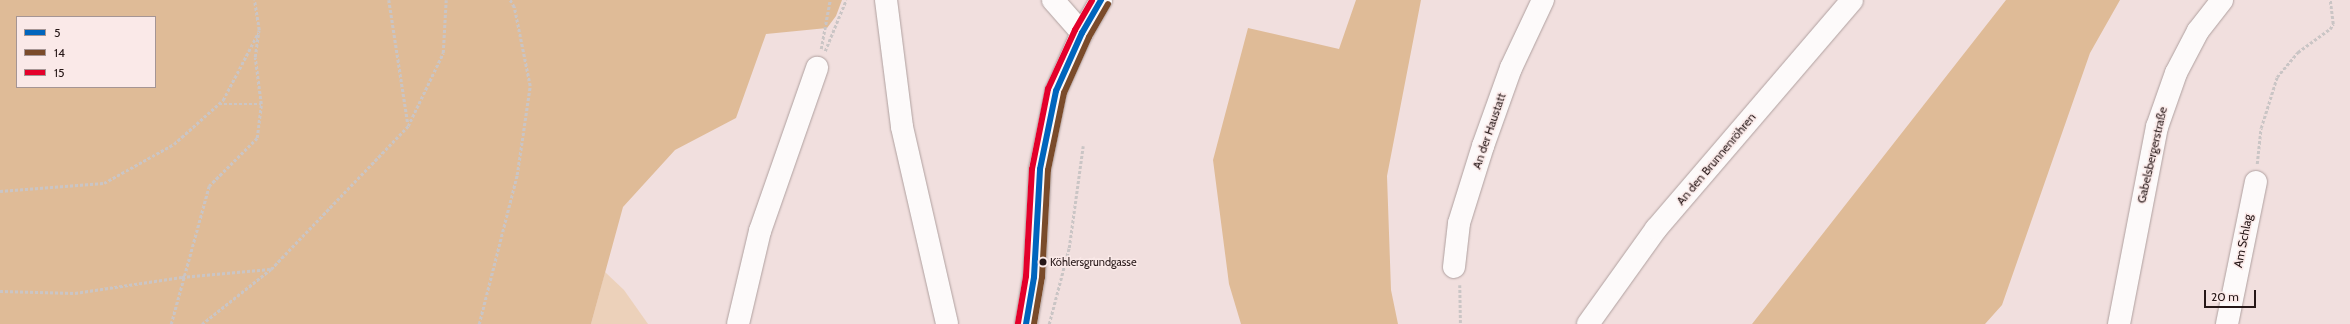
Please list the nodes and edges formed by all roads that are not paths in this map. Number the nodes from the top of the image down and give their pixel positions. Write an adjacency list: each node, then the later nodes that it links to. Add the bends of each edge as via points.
1 (886, 0): 12 (street, via 902,127)
2 (1053, 0): 7 (street)
3 (1101, 0): 7 (street)
4 (1543, 0): 10 (street, An der Haustatt, via 1511,68 1483,146 1459,223)
5 (1852, 0): 14 (street, An den Brunnenröhren, via 1656,229)
6 (2222, 0): 15 (street, Gabelsbergerstraße, via 2198,31 2176,73 2159,120 2145,178)
7 (1082, 33): 13 (street, via 1056,91 1040,169 1034,277)
8 (817, 68): 11 (street, via 760,231)
9 (2256, 182): 16 (street, Am Schlag)
10 (1454, 267)
11 (738, 324)
12 (947, 324)
13 (1026, 324)
14 (1588, 324)
15 (2119, 324)
16 (2227, 324)

